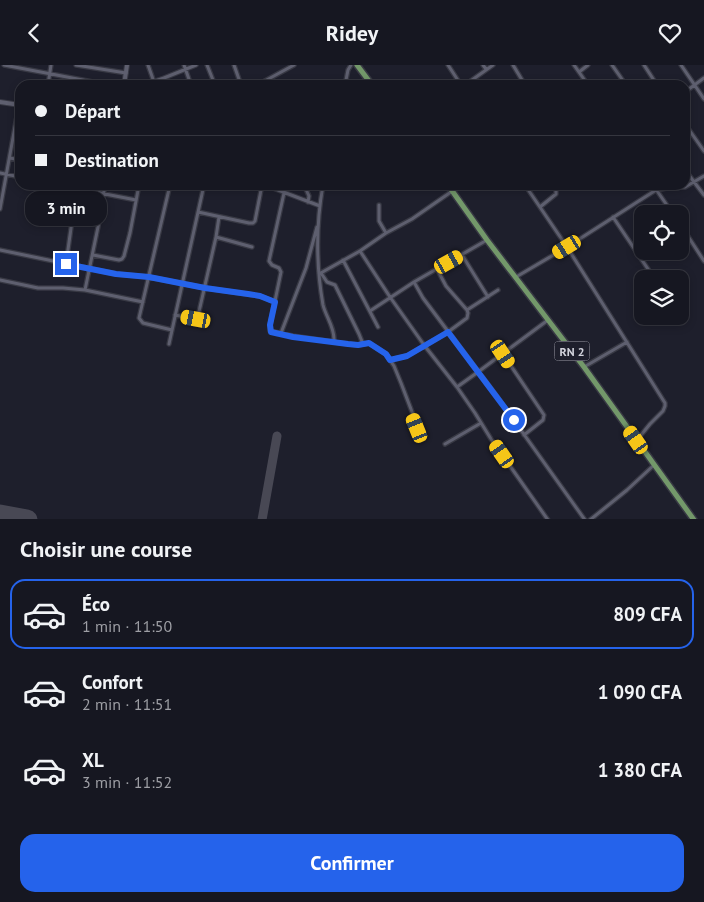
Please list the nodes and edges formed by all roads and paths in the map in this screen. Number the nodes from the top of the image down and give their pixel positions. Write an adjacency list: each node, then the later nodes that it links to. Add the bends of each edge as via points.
1 (4, 65): 28 (street)
2 (51, 65): 28 (street)
3 (76, 65): 27 (street)
4 (127, 65): 27 (street)
5 (148, 65): 34 (street)
6 (184, 65): 24 (street)
7 (196, 65): 24 (street)
8 (207, 65): 37 (street)
9 (234, 65): 38 (street)
10 (280, 65): 25 (street)
11 (294, 65): 25 (street)
12 (351, 65): 40 (street)
13 (357, 65): 41 (highway)
14 (448, 65): 42 (street)
15 (483, 65): 23 (street)
16 (493, 65): 23 (street)
17 (513, 65): 44 (street)
18 (574, 65): 26 (street)
19 (588, 65): 26 (street)
20 (612, 65): 46 (street)
21 (644, 65): 47 (street)
22 (681, 65): 48 (street)
23 (486, 69): 43 (street)
24 (185, 70): 29 (street); 36 (street)
25 (283, 70): 39 (street)
26 (579, 72): 45 (street)
27 (126, 73): 33 (street)
28 (49, 75): 31 (street); 32 (street)
29 (164, 78): 35 (street)
30 (704, 78): 48 (street)
31 (48, 80)
32 (79, 80)
33 (125, 80)
34 (154, 80)
35 (159, 80)
36 (189, 80)
37 (213, 80)
38 (239, 80)
39 (269, 80)
40 (345, 80)
41 (368, 80)
42 (459, 80)
43 (470, 80)
44 (522, 80)
45 (585, 80)
46 (622, 80)
47 (654, 80)
48 (695, 85): 49 (street); 50 (street)
49 (690, 88)
50 (704, 99)
51 (0, 102): 52 (street)
52 (15, 104)
53 (690, 131): 55 (street)
54 (15, 134): 56 (street)
55 (704, 151)
56 (10, 158): 57 (street); 59 (street)
57 (15, 159)
58 (0, 173): 59 (street)
59 (6, 175): 60 (street); 89 (street)
60 (15, 176)
61 (704, 176): 63 (street)
62 (690, 177): 63 (street)
63 (694, 182): 64 (street); 82 (street)
64 (690, 184)
65 (77, 190): 106 (street)
66 (90, 190): 80 (street)
67 (104, 190): 80 (street)
68 (138, 190): 83 (street)
69 (169, 190): 111 (street)
70 (203, 190): 90 (street)
71 (263, 190): 91 (street, via 252,223)
72 (306, 190): 84 (street)
73 (322, 190): 87 (street)
74 (455, 190): 79 (street)
75 (528, 190): 88 (street)
76 (556, 190): 88 (street, via 556,194)
77 (656, 190): 86 (street); 92 (street)
78 (279, 191): 81 (street)
79 (452, 192): 94 (street); 97 (highway, RN 2)
80 (104, 193): 83 (street); 102 (street)
81 (284, 193): 84 (street); 122 (street, via 270,258 270,263 281,272)
82 (704, 195)
83 (136, 200): 102 (street, via 122,259)
84 (308, 202): 87 (street)
85 (379, 205): 94 (street, via 379,221)
86 (667, 205)
87 (320, 206): 93 (street)
88 (540, 207): 99 (street)
89 (0, 209)
90 (198, 212): 91 (street); 115 (street)
91 (219, 217): 95 (street)
92 (613, 217): 99 (street); 109 (street)
93 (318, 223): 110 (street); 130 (street, via 306,268)
94 (386, 233): 101 (street)
95 (216, 237): 98 (street); 116 (street)
96 (689, 238): 105 (street)
97 (487, 240): 103 (street); 112 (highway, RN 2)
98 (252, 247)
99 (567, 247): 112 (street); 132 (street)
100 (0, 250): 106 (street)
101 (360, 251): 104 (street); 119 (street)
102 (93, 255): 107 (street)
103 (462, 255): 108 (street); 120 (street)
104 (343, 260): 110 (street); 124 (street)
105 (704, 261)
106 (66, 264): 107 (street)
107 (90, 268): 111 (street); 118 (street)
108 (437, 269): 114 (street); 123 (street, via 446,286)
109 (649, 270)
110 (320, 273): 131 (street, via 323,305 333,329); 133 (street, via 327,282 335,285)
111 (149, 277): 115 (street); 121 (street)
112 (515, 277): 126 (highway, RN 2)
113 (0, 280): 118 (street, via 42,288)
114 (414, 282): 119 (street); 129 (street)
115 (182, 283): 116 (street); 125 (street)
116 (205, 288): 122 (street, via 260,296); 125 (street, via 197,318)
117 (498, 290): 120 (street)
118 (85, 291): 121 (street)
119 (390, 297): 124 (street); 135 (street)
120 (488, 297): 123 (street)
121 (143, 302): 128 (street, via 141,322)
122 (275, 302): 130 (street, via 270,330)
123 (467, 310): 129 (street, via 467,318)
124 (370, 311): 127 (street)
125 (176, 315): 128 (street)
126 (548, 320): 136 (street); 138 (highway, RN 2)
127 (378, 327)
128 (172, 330): 134 (street)
129 (448, 332): 135 (street); 139 (street)
130 (281, 333): 131 (street)
131 (334, 341): 133 (street)
132 (627, 342): 138 (street); 144 (street, via 665,403 663,411)
133 (363, 344): 137 (street, via 372,344)
134 (169, 345)
135 (424, 345): 137 (street, via 407,356); 140 (street)
136 (503, 354): 139 (street); 142 (street, via 544,415 543,420)
137 (390, 360): 143 (street)
138 (584, 367): 144 (highway, RN 2)
139 (478, 372): 140 (street); 142 (street)
140 (457, 387): 141 (street)
141 (481, 423): 145 (street); 147 (street)
142 (524, 435): 148 (street)
143 (422, 439)
144 (636, 440): 146 (highway, RN 2)
145 (445, 444)
146 (654, 465): 149 (street); 150 (highway, RN 2)
147 (548, 519)
148 (585, 519)
149 (590, 519)
150 (694, 519)

